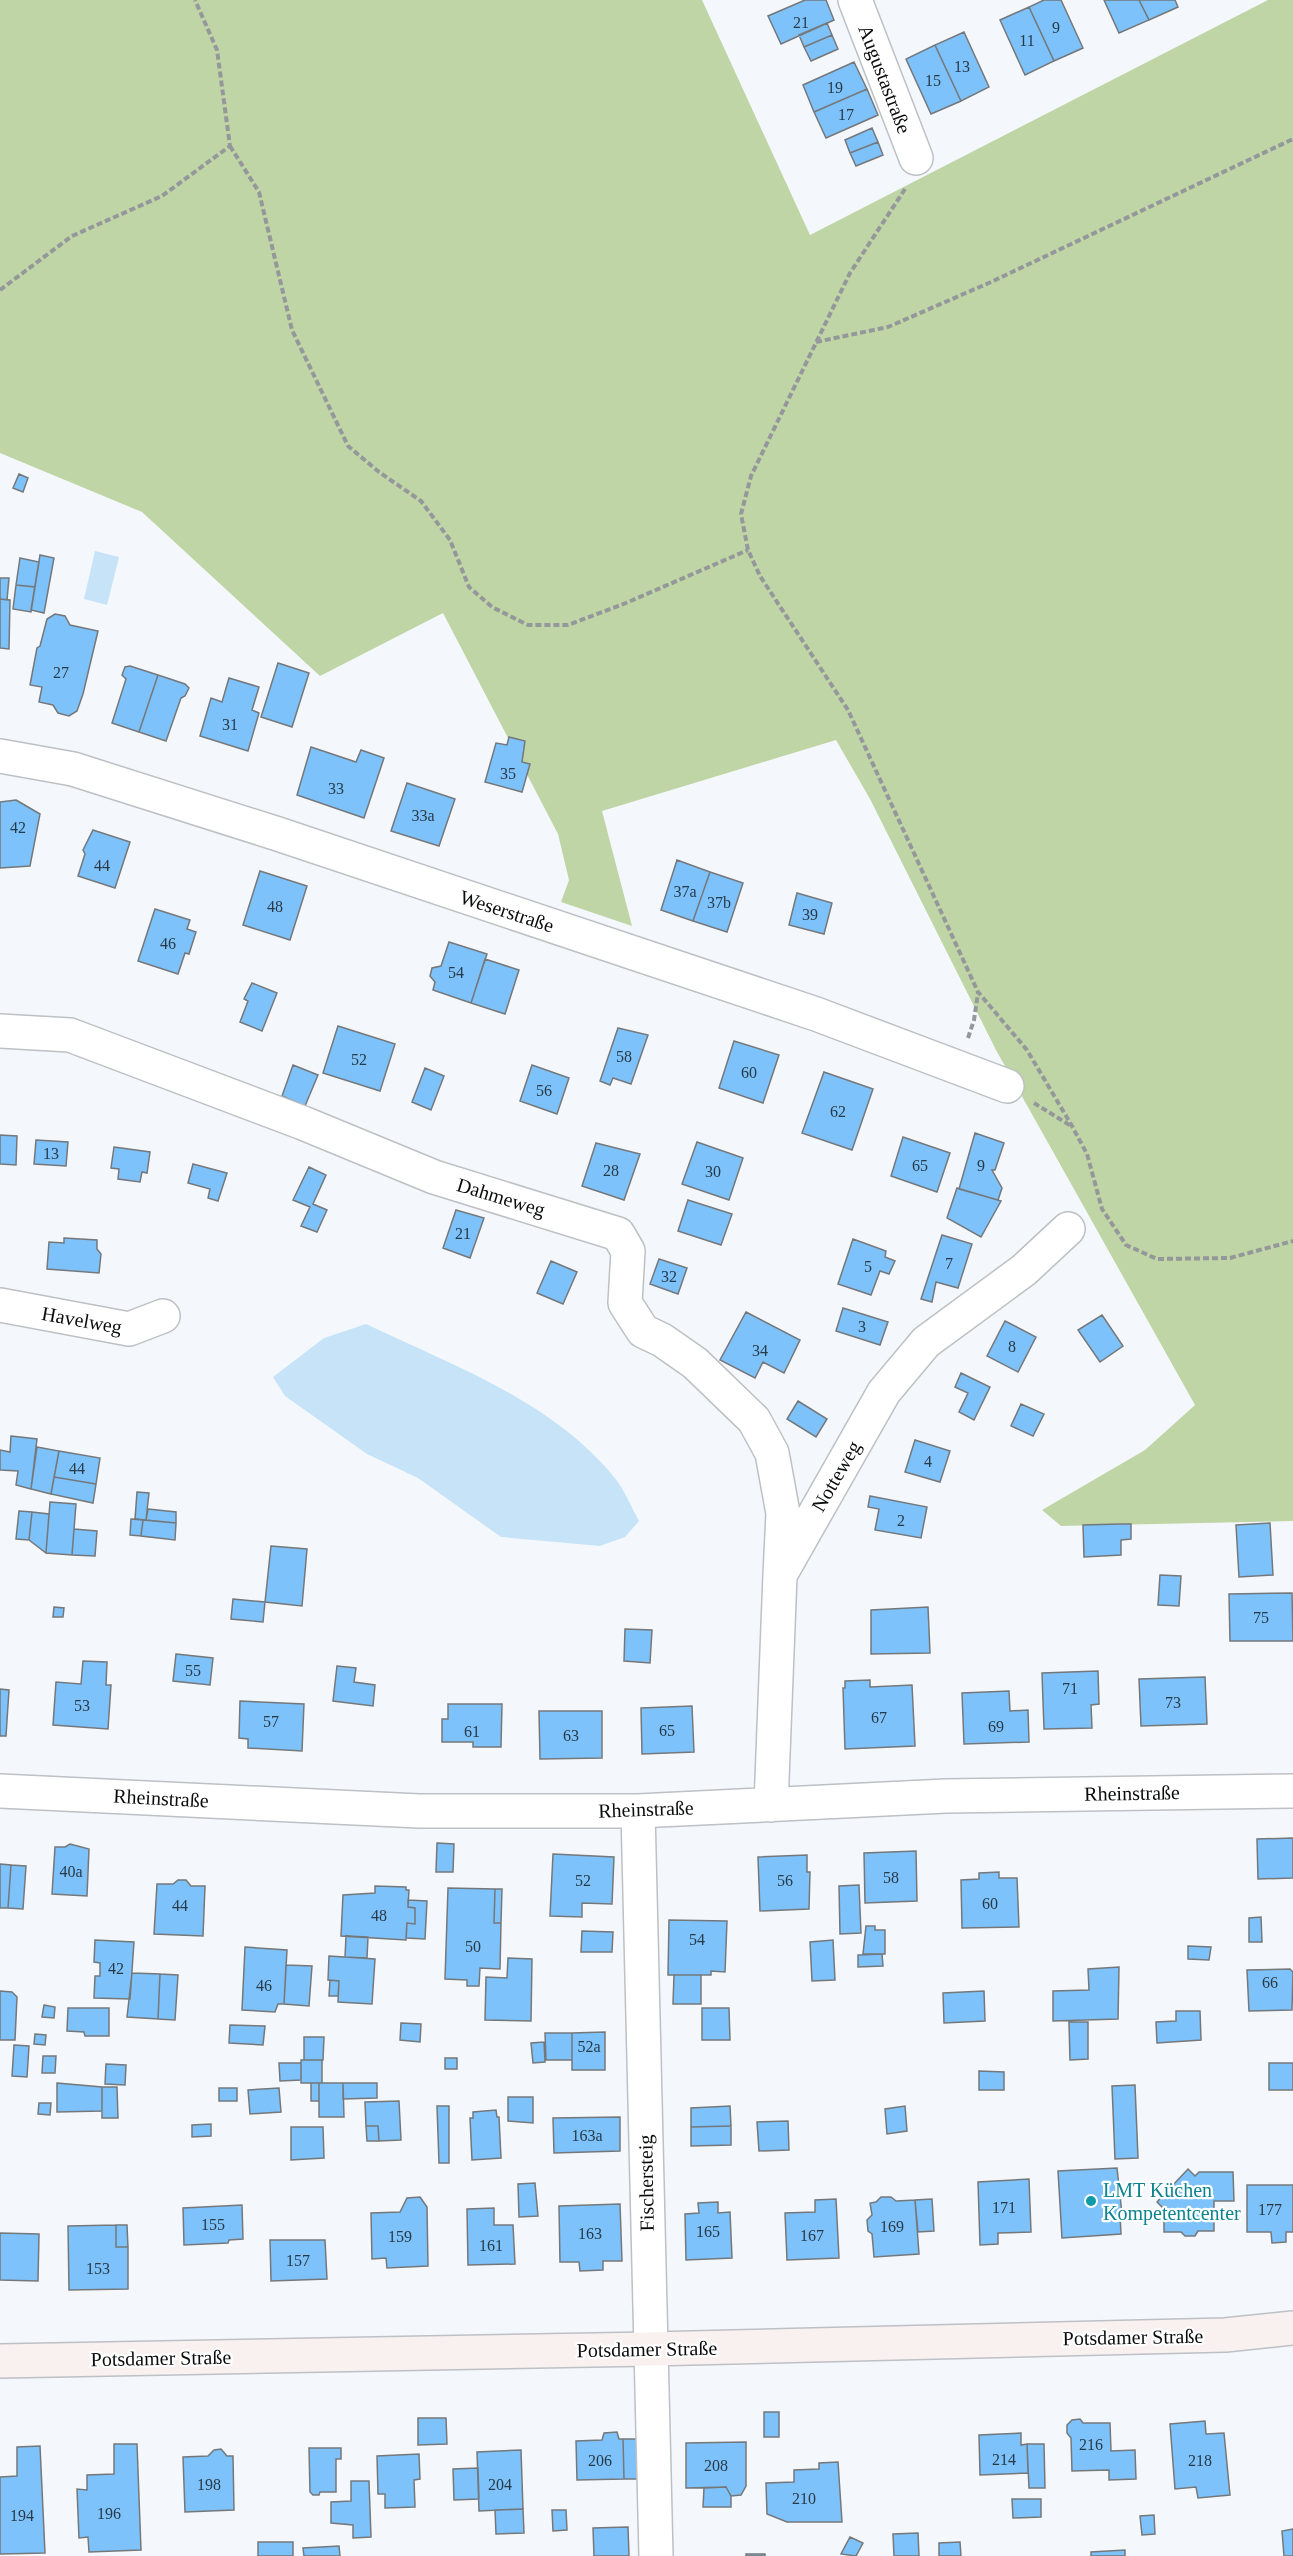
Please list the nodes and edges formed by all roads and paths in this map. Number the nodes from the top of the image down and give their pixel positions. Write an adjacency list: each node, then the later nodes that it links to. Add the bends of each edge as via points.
1 (195, 0): 4 (path, via 217,50)
2 (855, 0): 5 (street, Augustastraße)
3 (1293, 139): 7 (path, via 888,327)
4 (230, 146): 6 (path, via 162,196 72,236); 8 (path, via 259,192 291,330 348,446 421,501 450,540 469,587 492,608 528,625 568,625)
5 (916, 158): 7 (path, via 913,177 850,273)
6 (0, 290)
7 (816, 342): 8 (path, via 751,476 741,514)
8 (748, 550): 10 (path, via 760,576 848,710)
9 (0, 756): 12 (street, Weserstraße, via 73,769 278,834 816,1014)
10 (978, 992): 12 (path, via 967,1041); 14 (path, via 1027,1050)
11 (0, 1031): 19 (street, Dahmeweg, via 70,1035 434,1177 618,1234 628,1251 625,1303 643,1331 695,1363 753,1420 772,1453 783,1513)
12 (952, 1066): 13 (street, Weserstraße)
13 (1008, 1086): 14 (path)
14 (1072, 1126): 16 (path, via 1087,1154 1102,1209 1126,1245 1157,1259 1230,1258)
15 (1068, 1229): 19 (street, Notteweg, via 1024,1270 926,1342 884,1392)
16 (1293, 1241)
17 (0, 1305): 18 (street, Havelweg, via 129,1329)
18 (163, 1316)
19 (780, 1575): 22 (street, Notteweg)
20 (0, 1791): 23 (street, Rheinstraße, via 419,1811)
21 (1293, 1791): 22 (street, Rheinstraße, via 946,1796)
22 (771, 1805): 23 (street, Rheinstraße)
23 (638, 1811): 25 (street, Fischersteig)
24 (1293, 2328): 25 (main road, Potsdamer Straße, via 1225,2335)
25 (650, 2349): 26 (main road, Potsdamer Straße); 27 (street, Fischersteig)
26 (0, 2361)
27 (656, 2556)

